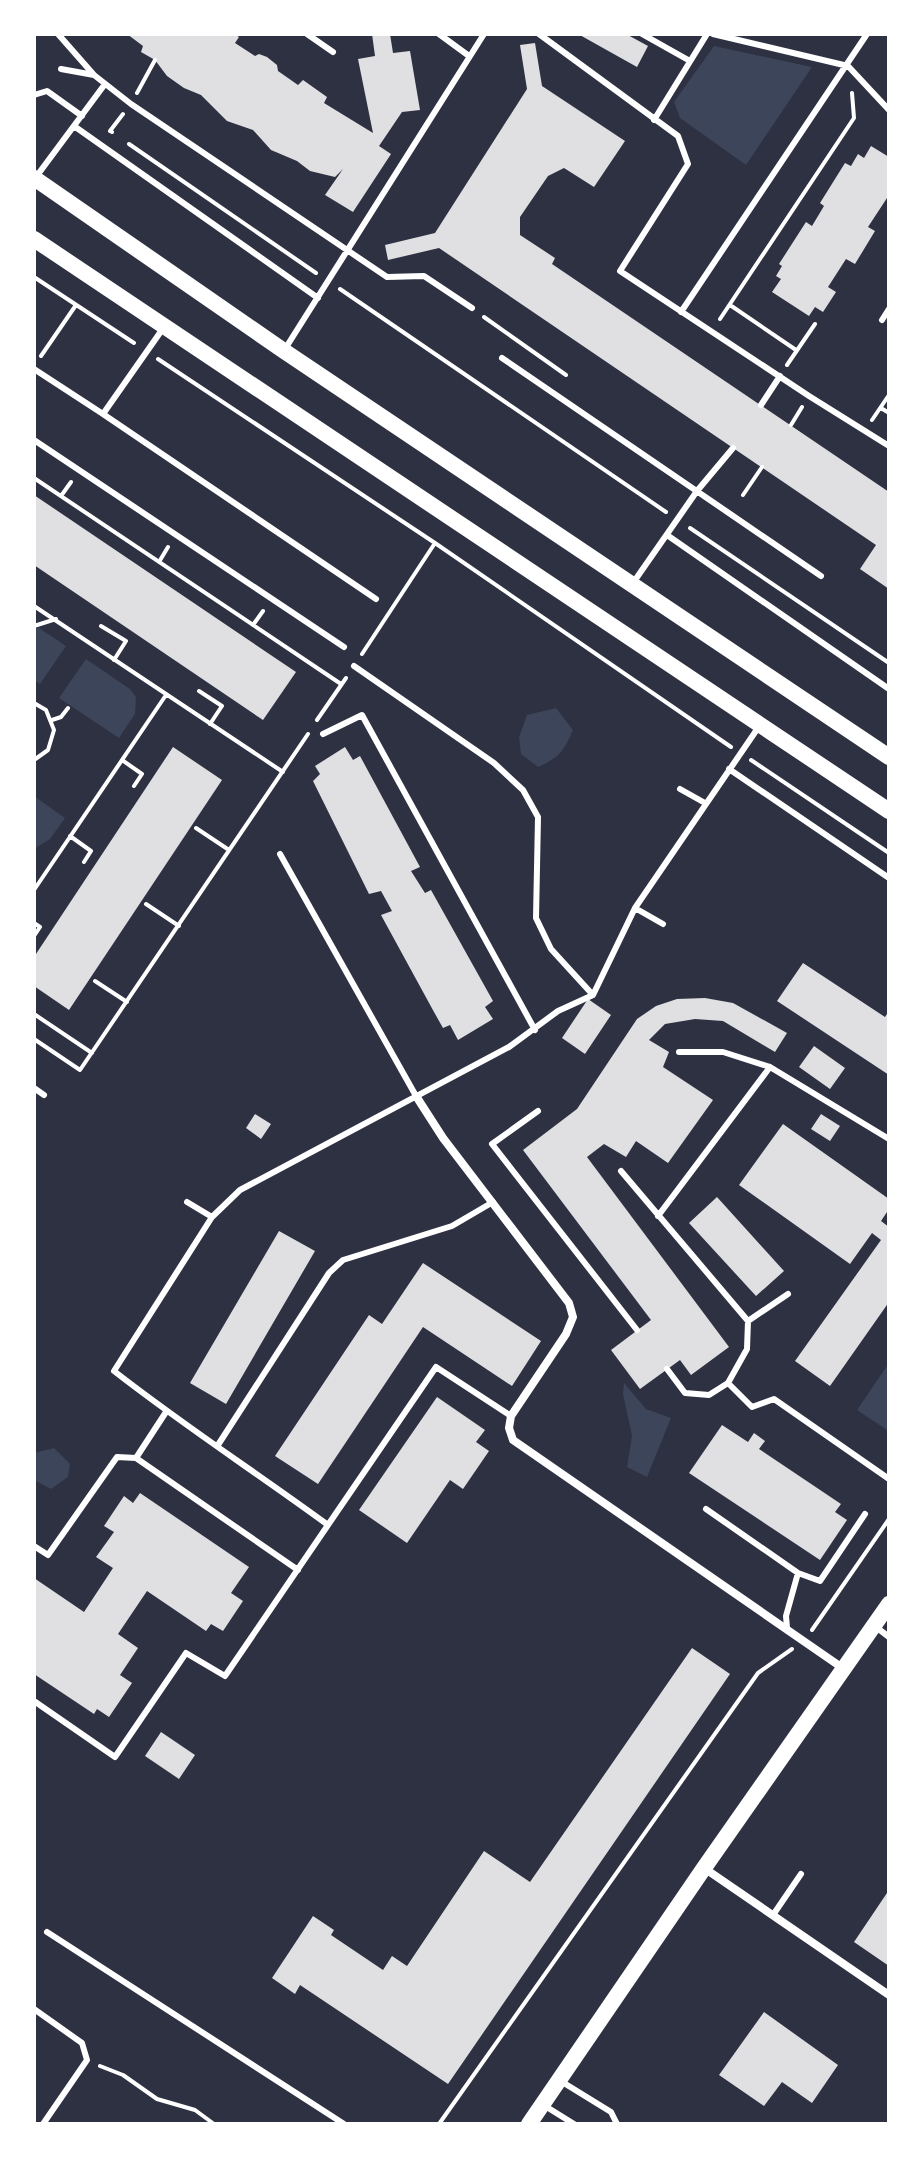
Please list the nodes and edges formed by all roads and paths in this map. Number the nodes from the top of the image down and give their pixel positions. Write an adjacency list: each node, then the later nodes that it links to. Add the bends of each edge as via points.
1 (58, 34): 15 (lane)
2 (307, 34): 9 (lane)
3 (439, 34): 10 (lane)
4 (484, 34): 10 (lane)
5 (539, 34): 21 (lane)
6 (642, 34): 12 (lane)
7 (710, 34): 12 (lane); 13 (lane)
8 (867, 34): 13 (lane)
9 (333, 52)
10 (469, 56): 25 (lane)
11 (155, 60): 18 (path)
12 (690, 61): 21 (lane)
13 (848, 66): 19 (lane); 30 (path, via 854,118); 33 (lane)
14 (61, 69): 15 (lane)
15 (94, 75): 16 (lane)
16 (105, 84): 18 (lane); 20 (lane)
17 (34, 95): 20 (lane, via 47,91)
18 (131, 104): 25 (lane); 27 (path, via 110,131)
19 (889, 110)
20 (82, 116): 22 (lane)
21 (654, 120): 33 (lane, via 678,136 688,164 620,271)
22 (74, 126): 23 (lane); 28 (lane)
23 (34, 178): 40 (main road)
24 (34, 239): 36 (main road)
25 (348, 252): 27 (lane); 31 (lane, via 387,277 424,276)
26 (34, 277): 29 (path)
27 (329, 282): 28 (lane); 60 (path)
28 (318, 298): 40 (lane)
29 (76, 305): 39 (path); 42 (path)
30 (730, 305): 37 (path); 38 (path)
31 (472, 308): 43 (path)
32 (889, 309): 34 (lane)
33 (681, 312): 37 (lane)
34 (882, 320)
35 (815, 324): 38 (path)
36 (164, 327): 39 (lane); 82 (main road)
37 (711, 331): 44 (lane)
38 (796, 350): 44 (path)
39 (146, 351): 50 (lane); 62 (path)
40 (284, 351): 64 (main road)
41 (502, 358): 58 (lane)
42 (34, 368): 50 (lane)
43 (566, 375)
44 (780, 376): 46 (lane); 47 (lane)
45 (889, 395): 48 (path)
46 (809, 396): 51 (path); 52 (lane)
47 (761, 405)
48 (881, 408): 49 (path); 52 (path)
49 (889, 413)
50 (103, 414): 65 (lane)
51 (791, 425)
52 (865, 431): 54 (lane)
53 (34, 440): 70 (lane)
54 (889, 446)
55 (733, 448): 58 (lane)
56 (762, 467): 59 (path)
57 (34, 478): 74 (path)
58 (697, 491): 60 (lane); 63 (lane)
59 (743, 495)
60 (677, 520): 61 (lane); 72 (path)
61 (667, 535): 64 (lane); 75 (lane)
62 (435, 543): 73 (path); 84 (path)
63 (821, 576)
64 (632, 585): 85 (main road)
65 (376, 599)
66 (34, 606): 67 (path)
67 (56, 619): 68 (path); 71 (path)
68 (34, 626)
69 (101, 626): 71 (path, via 126,641)
70 (344, 647)
71 (114, 660): 77 (path)
72 (889, 663)
73 (354, 666): 74 (path); 111 (lane, via 494,763 523,790 538,817 536,918 551,949)
74 (341, 684): 89 (path)
75 (889, 689)
76 (199, 691): 81 (path, via 222,706)
77 (166, 695): 81 (path); 87 (path)
78 (34, 703): 80 (path)
79 (68, 708): 80 (path)
80 (52, 720): 86 (path, via 53,741)
81 (210, 724): 89 (path)
82 (761, 724): 84 (lane); 93 (main road)
83 (323, 734): 114 (lane, via 362,715)
84 (740, 753): 88 (lane); 97 (path)
85 (889, 757)
86 (34, 760)
87 (122, 760): 90 (path, via 142,774); 95 (path)
88 (729, 769): 92 (lane); 102 (lane)
89 (283, 772): 96 (path)
90 (134, 786)
91 (680, 789): 92 (lane)
92 (705, 803): 105 (lane)
93 (889, 811)
94 (196, 828): 96 (path)
95 (70, 836): 99 (path, via 91,851); 101 (path)
96 (229, 850): 108 (path)
97 (889, 853)
98 (280, 854): 121 (lane)
99 (84, 862)
100 (34, 870): 101 (path)
101 (43, 876): 103 (path)
102 (889, 878)
103 (34, 890)
104 (146, 904): 108 (path)
105 (635, 908): 107 (lane); 111 (lane)
106 (34, 923): 109 (path, via 40,927)
107 (663, 924)
108 (179, 926): 112 (path)
109 (34, 936)
110 (95, 981): 112 (path)
111 (593, 995): 114 (lane, via 558,1011)
112 (127, 1002): 117 (path)
113 (34, 1014): 117 (path)
114 (535, 1030): 121 (lane)
115 (34, 1039): 117 (path, via 80,1070)
116 (679, 1052): 118 (lane, via 723,1052)
117 (92, 1053)
118 (770, 1067): 123 (lane); 127 (lane)
119 (34, 1088): 120 (lane)
120 (44, 1095)
121 (416, 1096): 126 (street); 128 (lane, via 240,1190)
122 (538, 1111): 131 (lane, via 492,1144)
123 (889, 1139)
124 (621, 1171): 127 (lane)
125 (187, 1202): 128 (lane)
126 (493, 1202): 135 (street, via 569,1303 573,1317); 136 (lane, via 452,1226 343,1260 329,1273)
127 (658, 1216): 130 (lane)
128 (212, 1217): 134 (lane, via 114,1371)
129 (788, 1294): 130 (lane)
130 (748, 1321): 133 (lane, via 747,1349)
131 (637, 1330)
132 (667, 1369): 133 (lane, via 685,1393 709,1395)
133 (728, 1383): 138 (lane, via 752,1407 774,1399)
134 (166, 1412): 136 (lane); 137 (lane)
135 (511, 1416): 142 (lane, via 436,1367); 148 (street, via 513,1440 525,1450)
136 (218, 1445): 142 (lane)
137 (136, 1458): 143 (lane, via 117,1457 48,1555); 144 (lane)
138 (889, 1479)
139 (706, 1509): 145 (lane)
140 (865, 1514): 145 (lane, via 820,1581)
141 (889, 1519): 150 (path)
142 (328, 1525): 144 (lane)
143 (34, 1546)
144 (298, 1570): 152 (lane, via 225,1676 186,1653 115,1757)
145 (798, 1573): 148 (lane)
146 (889, 1604): 147 (main road)
147 (873, 1626): 149 (lane); 151 (main road)
148 (787, 1628): 150 (street)
149 (889, 1637)
150 (804, 1641): 151 (street); 165 (path, via 758,1673)
151 (844, 1670): 153 (main road)
152 (34, 1701)
153 (704, 1868): 155 (street); 160 (main road)
154 (801, 1874): 155 (lane)
155 (773, 1915): 157 (street)
156 (47, 1932): 164 (lane)
157 (889, 1995)
158 (34, 2009): 159 (lane, via 82,2043)
159 (87, 2060): 162 (lane); 163 (path)
160 (559, 2080): 161 (main road); 168 (lane, via 611,2112)
161 (542, 2105): 166 (main road); 167 (lane)
162 (43, 2124)
163 (214, 2124)
164 (344, 2124)
165 (439, 2124)
166 (529, 2124)
167 (574, 2124)
168 (617, 2124)

